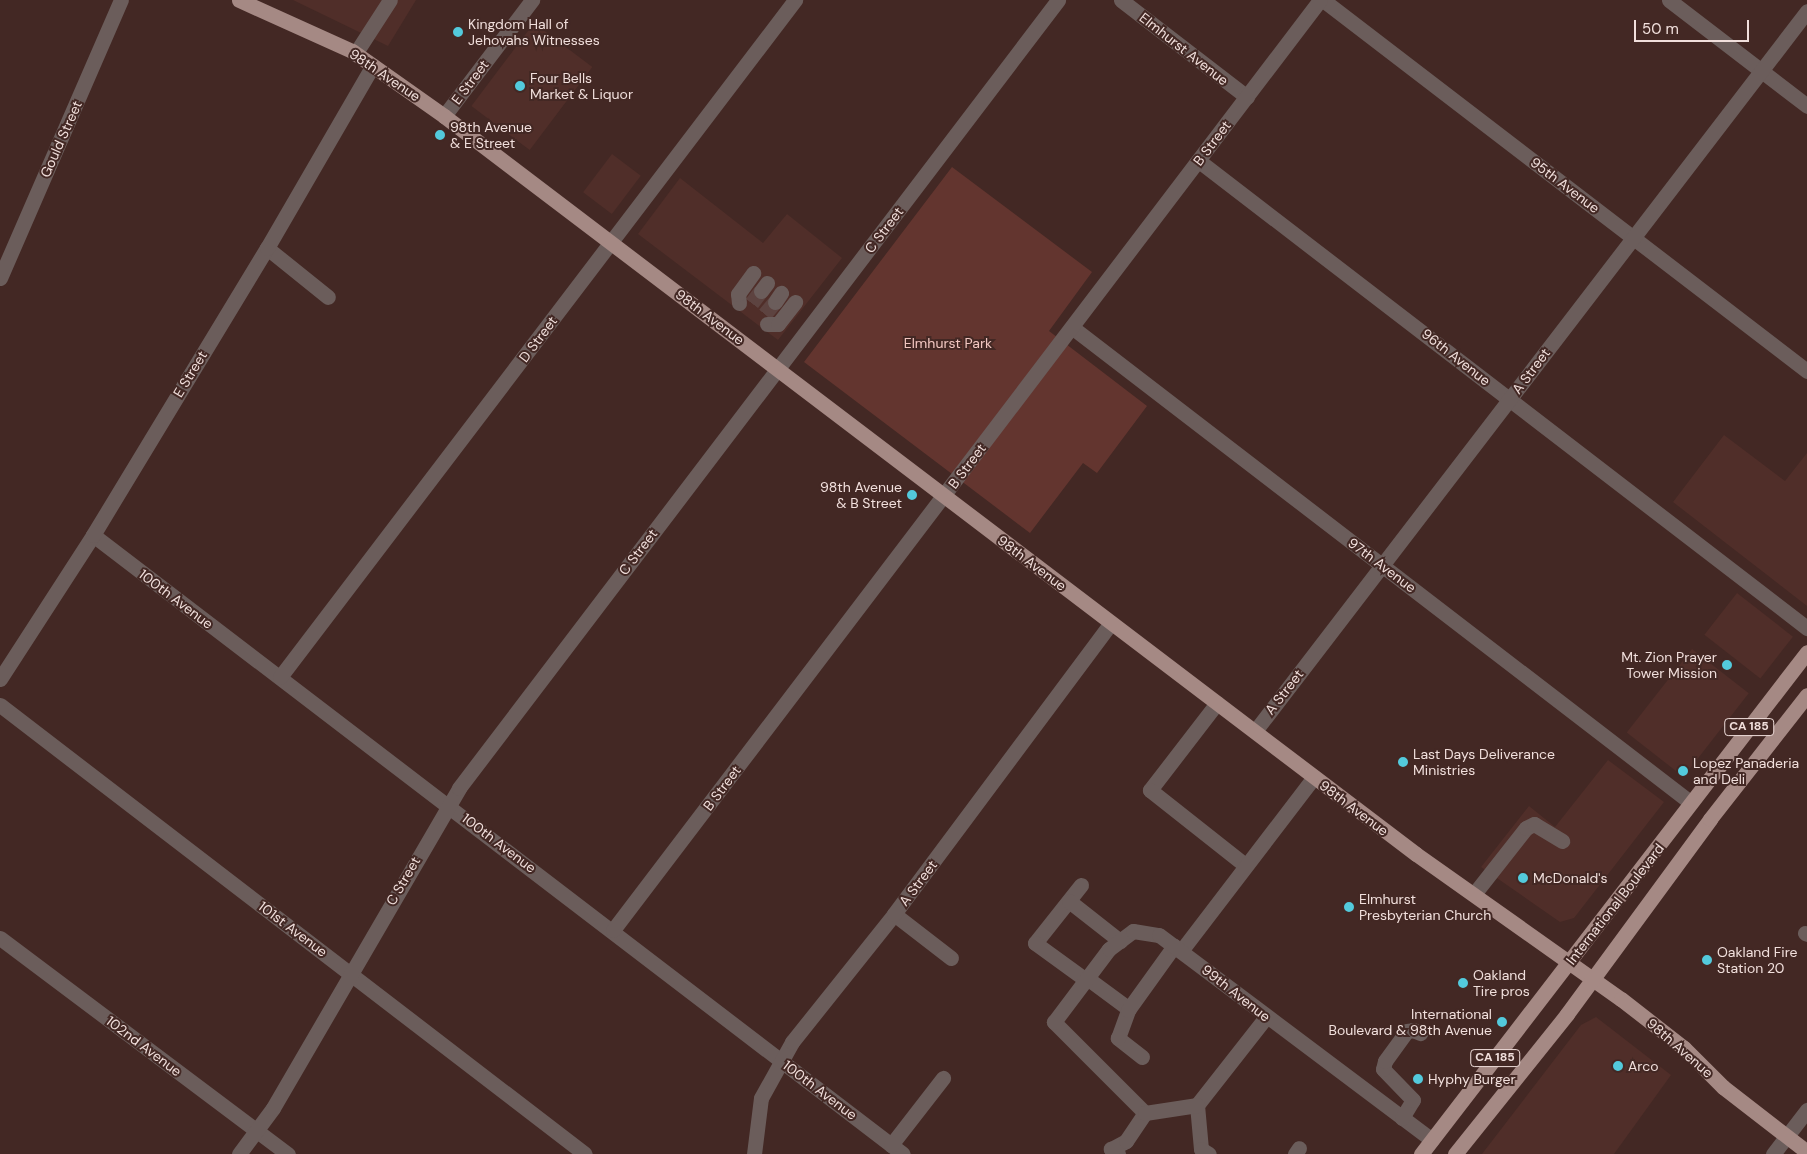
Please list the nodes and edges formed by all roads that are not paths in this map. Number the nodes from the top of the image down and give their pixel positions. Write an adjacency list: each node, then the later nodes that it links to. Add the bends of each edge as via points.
1 (121, 0): 22 (street, Gould Street)
2 (239, 0): 11 (main road, 98th Avenue)
3 (390, 0): 11 (street)
4 (532, 0): 16 (street, E Street)
5 (795, 0): 19 (street, D Street)
6 (1058, 0): 28 (street, C Street)
7 (1121, 0): 14 (street, Elmhurst Avenue)
8 (1322, 0): 14 (street, B Street); 18 (street, 95th Avenue)
9 (1669, 0): 13 (street)
10 (1807, 10): 13 (street, A Street)
11 (355, 54): 12 (main road, 98th Avenue)
12 (373, 65): 16 (main road, 98th Avenue); 20 (street, E Street)
13 (1762, 70): 15 (street); 18 (street, A Street)
14 (1247, 97): 17 (street, B Street)
15 (1807, 106)
16 (444, 116): 19 (main road, 98th Avenue)
17 (1199, 161): 27 (street, B Street); 30 (street, 96th Avenue)
18 (1633, 237): 29 (street, 95th Avenue); 30 (street, A Street)
19 (611, 243): 28 (main road, 98th Avenue); 37 (street, D Street)
20 (267, 248): 23 (street); 32 (street, E Street)
21 (753, 273): 24 (street, via 738,294)
22 (0, 278)
23 (328, 297)
24 (753, 298)
25 (795, 302): 26 (street, via 778,324)
26 (770, 310)
27 (1073, 328): 31 (street, B Street); 33 (street, 97th Avenue)
28 (778, 369): 31 (main road, 98th Avenue); 45 (street, C Street)
29 (1807, 371)
30 (1510, 399): 33 (street, A Street); 35 (street, 96th Avenue)
31 (944, 496): 34 (main road, 98th Avenue); 52 (street, B Street)
32 (93, 535): 37 (street, 100th Avenue); 38 (street, E Street)
33 (1382, 565): 42 (street, A Street); 44 (street, 97th Avenue)
34 (1111, 623): 40 (main road, 98th Avenue); 51 (street, A Street)
35 (1807, 628)
36 (1807, 652): 44 (main road, International Boulevard / CA 185)
37 (280, 677): 45 (street, 100th Avenue)
38 (0, 679)
39 (1807, 695): 60 (main road, International Boulevard / CA 185)
40 (1217, 703): 42 (main road, 98th Avenue); 47 (street, via 1150,790)
41 (0, 706): 58 (street, 101st Avenue)
42 (1254, 731): 43 (main road, 98th Avenue)
43 (1314, 778): 47 (street); 49 (main road, 98th Avenue)
44 (1690, 802): 57 (main road, International Boulevard / CA 185)
45 (448, 805): 52 (street, 100th Avenue); 58 (street, C Street)
46 (1562, 841): 49 (street, via 1534,824 1526,828)
47 (1245, 864): 55 (street)
48 (1082, 885): 50 (street)
49 (1474, 894): 57 (main road, 98th Avenue)
50 (1069, 900): 54 (street); 59 (street, via 1036,943)
51 (894, 914): 56 (street); 65 (street, A Street, via 835,985)
52 (613, 930): 65 (street, 100th Avenue)
53 (0, 938): 71 (street, 102nd Avenue)
54 (1120, 941): 55 (street, 99th Avenue, via 1133,931 1160,935); 59 (street, 99th Avenue, via 1109,949)
55 (1177, 949): 61 (street); 62 (street, 99th Avenue)
56 (951, 958)
57 (1568, 963): 60 (main road, 98th Avenue); 73 (main road, International Boulevard / CA 185)
58 (351, 974): 71 (street, C Street); 79 (street, 101st Avenue)
59 (1087, 979): 61 (street); 69 (street, 99th Avenue, via 1054,1022)
60 (1592, 979): 72 (main road, 98th Avenue, via 1684,1048 1723,1087); 83 (main road, International Boulevard / CA 185)
61 (1129, 1009): 64 (street, via 1118,1038)
62 (1266, 1017): 67 (street); 70 (street, 99th Avenue)
63 (1420, 1033): 70 (street, via 1407,1031 1385,1061 1383,1070 1413,1100)
64 (1142, 1057)
65 (780, 1060): 74 (street, 100th Avenue); 80 (street, A Street, via 761,1098)
66 (943, 1078): 74 (street)
67 (1197, 1104): 69 (street); 75 (street)
68 (1807, 1110): 72 (street)
69 (1145, 1113): 81 (street, via 1126,1141 1111,1149)
70 (1402, 1118): 73 (street, 99th Avenue)
71 (257, 1130): 77 (street, C Street); 78 (street, 102nd Avenue)
72 (1787, 1136): 76 (main road, 98th Avenue); 84 (street)
73 (1432, 1140): 82 (main road, International Boulevard / CA 185)
74 (897, 1149)
75 (1202, 1152)
76 (1807, 1152)
77 (239, 1154)
78 (288, 1154)
79 (584, 1154)
80 (754, 1154)
81 (1118, 1154)
82 (1421, 1154)
83 (1455, 1154)
84 (1773, 1154)

